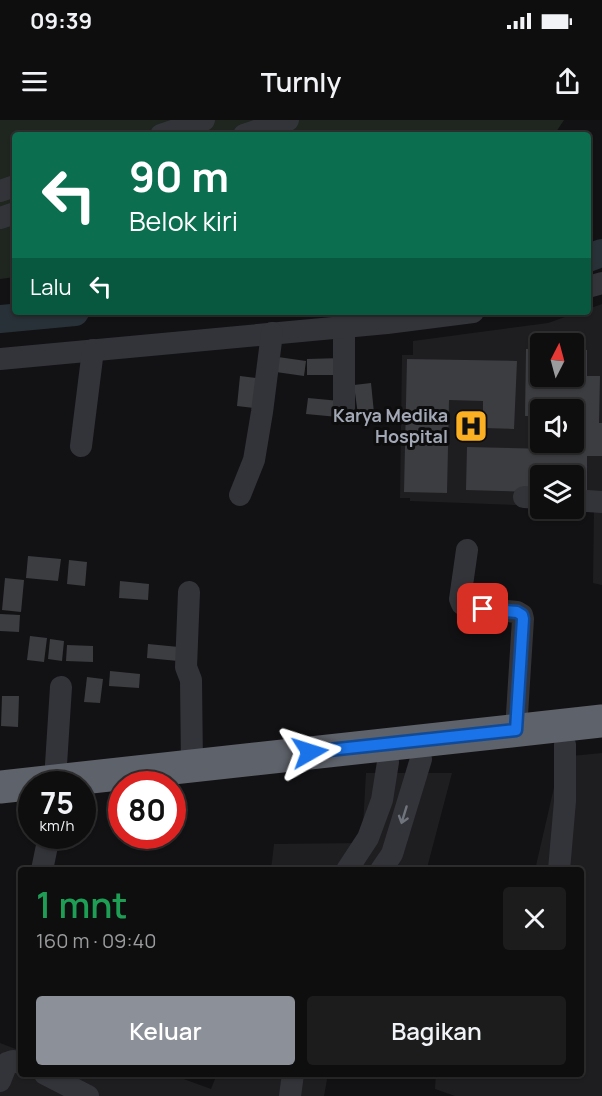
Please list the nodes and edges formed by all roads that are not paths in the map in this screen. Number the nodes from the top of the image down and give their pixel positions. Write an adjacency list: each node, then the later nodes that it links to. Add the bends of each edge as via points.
1 (204, 120): 3 (street)
2 (288, 120): 4 (street)
3 (170, 132)
4 (253, 132)
5 (432, 315): 6 (street)
6 (336, 322): 7 (street); 10 (street)
7 (272, 333): 8 (street); 12 (street, via 254,460)
8 (93, 350): 9 (street); 11 (street)
9 (0, 359)
10 (344, 408)
11 (81, 446)
12 (240, 495)
13 (584, 501): 14 (street)
14 (602, 502)
15 (467, 550): 19 (street, via 462,604 522,615)
16 (189, 592): 24 (street, via 186,667 191,680)
17 (61, 687): 23 (street)
18 (602, 722): 19 (highway)
19 (516, 730): 22 (highway)
20 (602, 741): 21 (highway)
21 (566, 745): 22 (highway); 34 (street)
22 (405, 756): 25 (highway); 32 (street, via 382,800 369,838); 33 (street, one-way to 33, via 393,854)
23 (56, 771)
24 (182, 771)
25 (186, 776)
26 (18, 785): 27 (highway)
27 (0, 787)
28 (18, 806): 29 (highway)
29 (0, 808)
30 (46, 849): 31 (street)
31 (43, 867)
32 (350, 867)
33 (383, 867)
34 (559, 867)
35 (18, 1062): 37 (street, via 7,1063)
36 (293, 1077): 40 (street)
37 (0, 1081)
38 (52, 1083): 39 (street)
39 (88, 1096)
40 (290, 1096)

